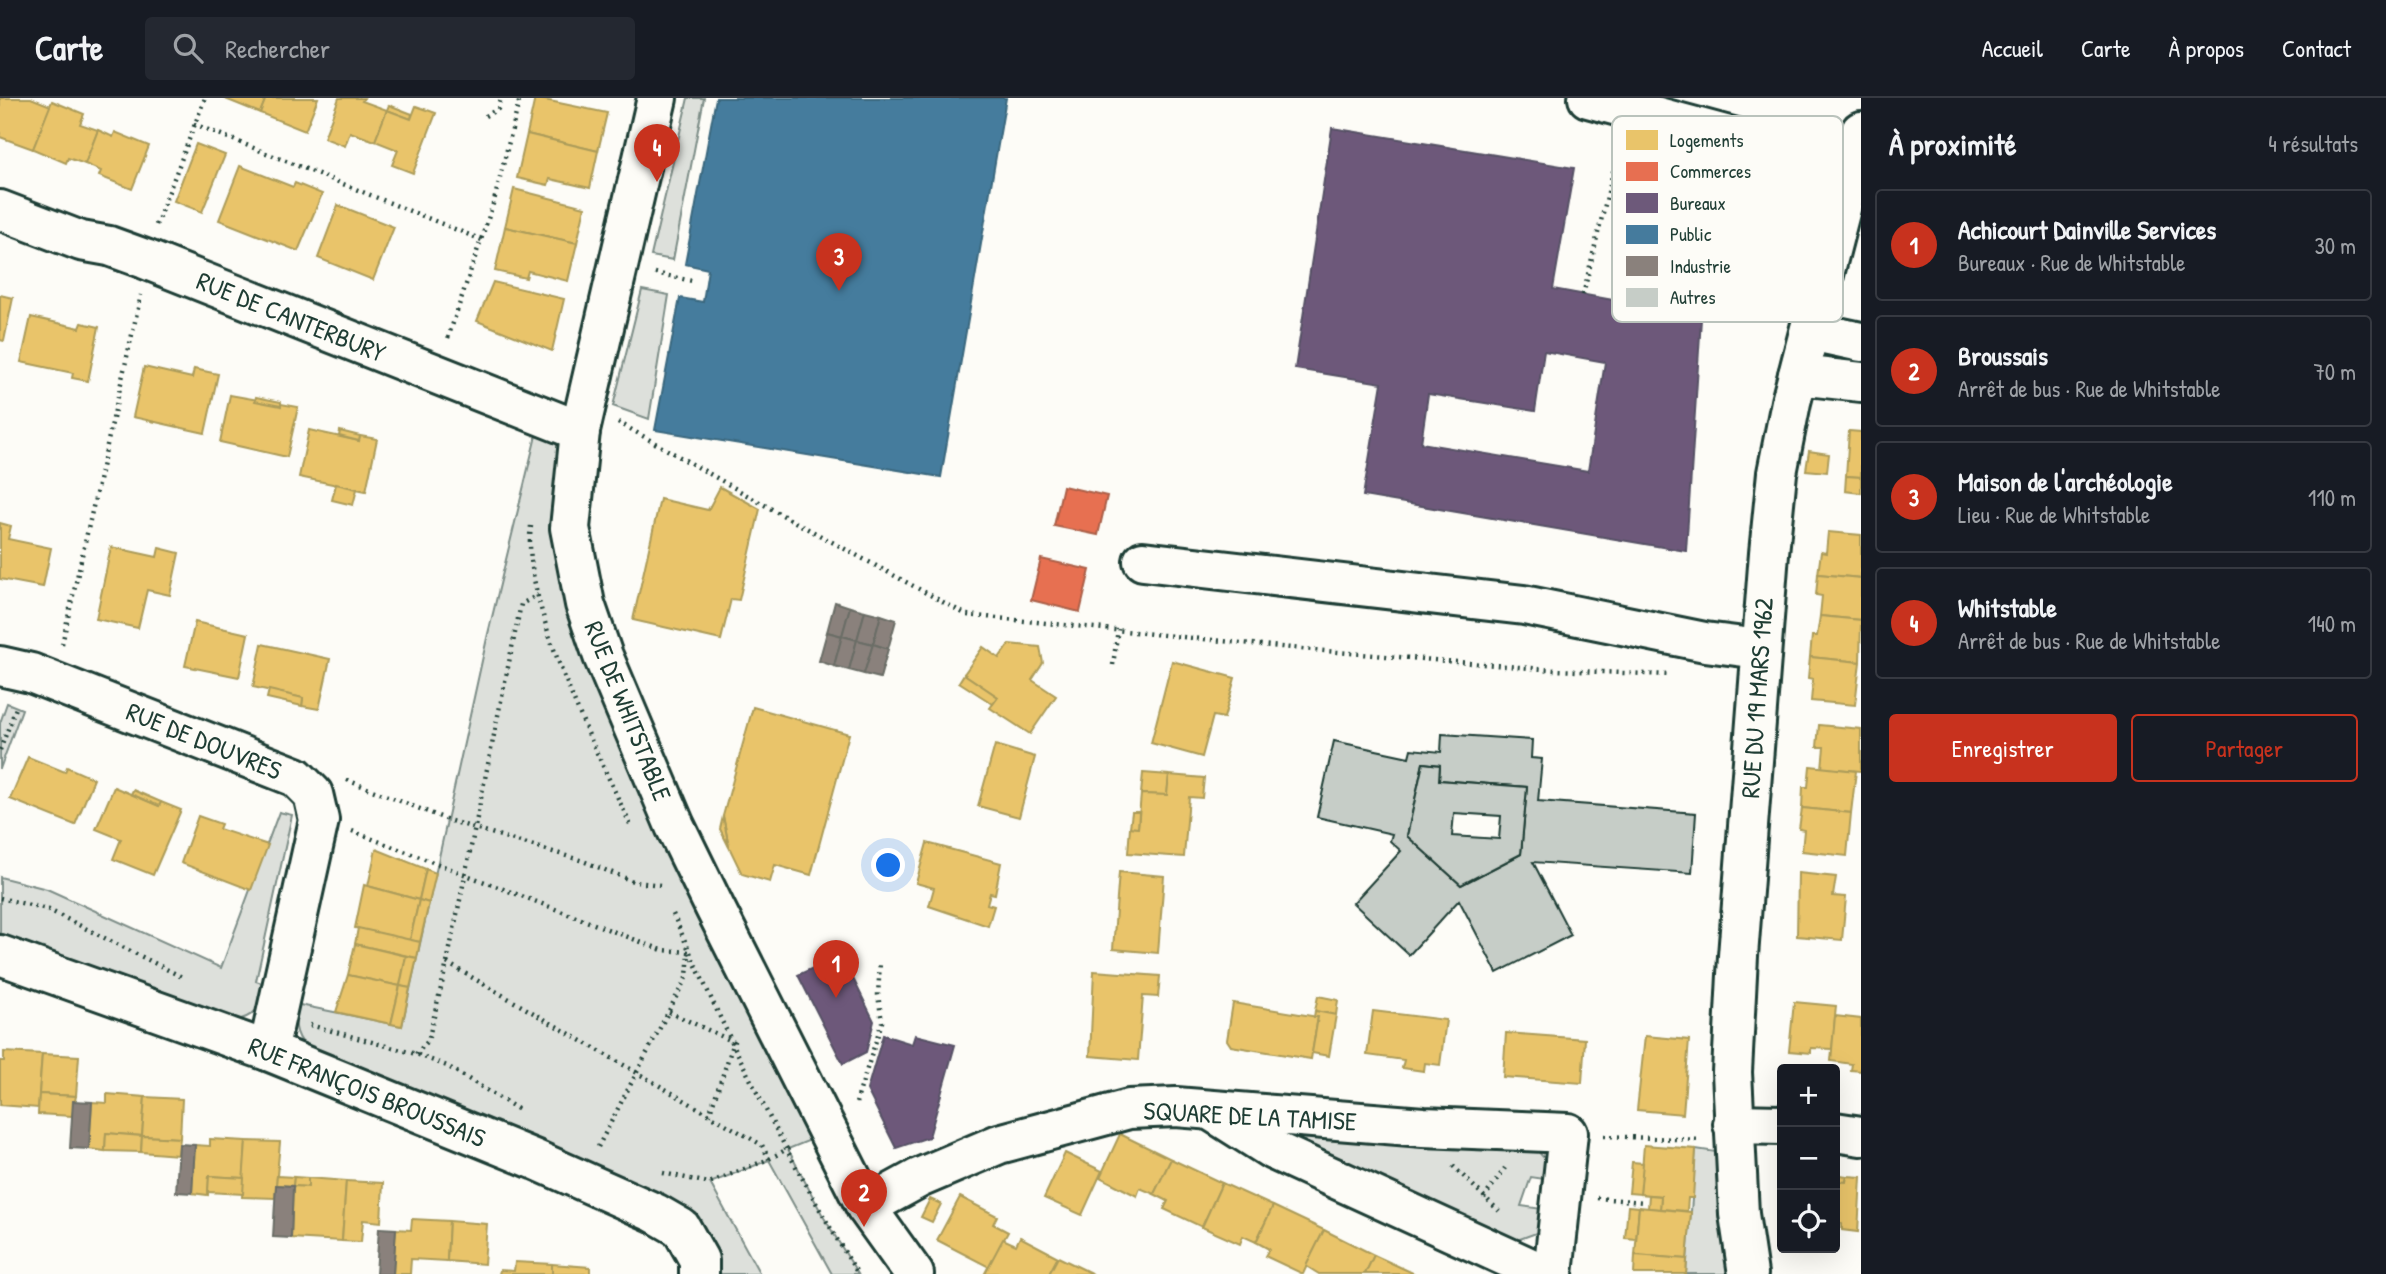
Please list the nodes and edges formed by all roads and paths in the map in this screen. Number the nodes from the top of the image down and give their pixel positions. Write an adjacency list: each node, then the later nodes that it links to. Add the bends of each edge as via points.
1 (205, 98): 10 (path)
2 (501, 98): 7 (path, via 498,109)
3 (520, 98): 17 (path)
4 (656, 98): 26 (street, RUE DE WHITSTABLE)
5 (1588, 98): 6 (street)
6 (1629, 109): 8 (path); 9 (street)
7 (485, 116)
8 (1627, 116)
9 (1656, 116)
10 (194, 124): 17 (path); 18 (path)
11 (1861, 131): 13 (street, RUE DU 19 MARS 1962)
12 (1843, 167): 13 (street)
13 (1851, 169): 15 (street, RUE DU 19 MARS 1962)
14 (1612, 178): 19 (path)
15 (1843, 201)
16 (0, 209): 18 (street, RUE DE CANTERBURY, via 81,242)
17 (482, 240): 23 (path)
18 (145, 259): 23 (street, RUE DE CANTERBURY); 32 (path, via 57,664)
19 (1583, 295)
20 (1812, 322): 21 (street, RUE DU 19 MARS 1962)
21 (1810, 331): 22 (street); 24 (street, RUE DU 19 MARS 1962)
22 (1861, 342)
23 (433, 373): 26 (street, RUE DE CANTERBURY)
24 (1798, 375): 25 (street); 30 (street, RUE DU 19 MARS 1962, via 1777,473)
25 (1861, 382)
26 (580, 431): 51 (street, RUE DE WHITSTABLE, via 570,528 585,604 603,656 675,826)
27 (1143, 561): 30 (street, via 1524,605)
28 (538, 595): 35 (path, via 522,604)
29 (1118, 629): 31 (path)
30 (1760, 649): 56 (street, RUE DU 19 MARS 1962, via 1732,1072)
31 (1113, 665)
32 (16, 670): 33 (path); 45 (street, RUE DE DOUVRES, via 296,777 313,794 319,820)
33 (0, 750)
34 (344, 779): 35 (path)
35 (476, 827): 37 (path); 38 (path, via 635,882)
36 (345, 828): 37 (path)
37 (467, 875): 42 (path); 44 (path, via 662,950 689,952 687,976)
38 (660, 885)
39 (0, 898): 43 (path, via 47,909)
40 (0, 955): 45 (street, RUE FRANÇOIS BROUSSAIS)
41 (880, 962): 51 (path, via 882,1023)
42 (447, 963): 46 (path, via 428,1041); 47 (path)
43 (188, 980)
44 (669, 1012): 47 (path); 50 (path, via 734,1042)
45 (272, 1034): 46 (path); 69 (street, RUE FRANÇOIS BROUSSAIS, via 655,1213 681,1228 699,1260)
46 (416, 1054): 49 (path, via 447,1066)
47 (637, 1074): 50 (path); 59 (path)
48 (1212, 1111): 53 (street, SQUARE DE LA TAMISE); 66 (street, SQUARE DE LA TAMISE, via 1129,1109 999,1144 919,1178); 68 (street, via 1273,1150)
49 (528, 1115)
50 (709, 1115): 61 (path, via 762,1145)
51 (843, 1120): 61 (path); 66 (street, RUE DE WHITSTABLE)
52 (1777, 1126): 56 (street)
53 (1423, 1127): 54 (street, SQUARE DE LA TAMISE); 64 (path, via 1429,1142)
54 (1550, 1132): 56 (path); 63 (street); 64 (path)
55 (1840, 1133): 57 (street)
56 (1735, 1134): 73 (street, RUE DU 19 MARS 1962)
57 (1861, 1136)
58 (586, 1142): 59 (path)
59 (598, 1147): 60 (path)
60 (611, 1152)
61 (769, 1159): 62 (path, via 709,1183)
62 (650, 1167)
63 (1562, 1195): 65 (path); 72 (street)
64 (1485, 1197): 67 (path); 68 (path)
65 (1644, 1202)
66 (866, 1207): 70 (street, RUE DE WHITSTABLE)
67 (1501, 1214)
68 (1458, 1234): 71 (street)
69 (699, 1274)
70 (914, 1274)
71 (1544, 1274)
72 (1553, 1274)
73 (1748, 1274)

